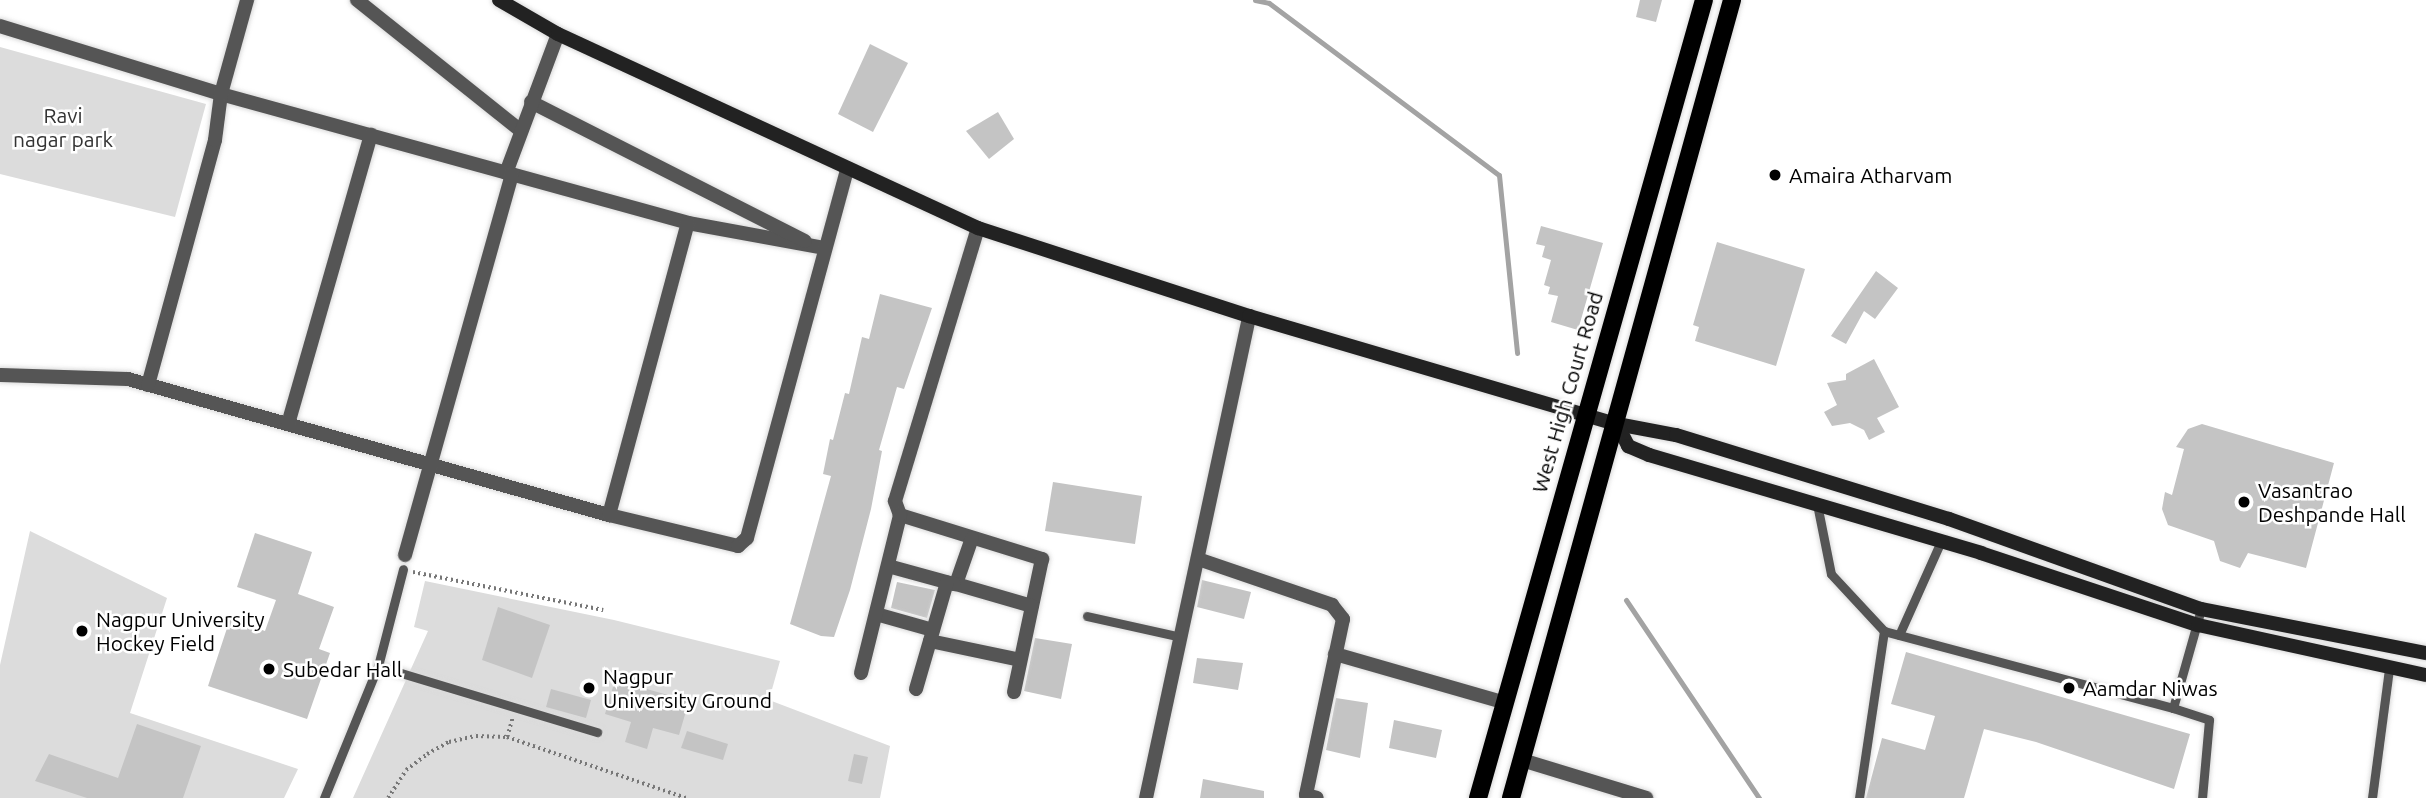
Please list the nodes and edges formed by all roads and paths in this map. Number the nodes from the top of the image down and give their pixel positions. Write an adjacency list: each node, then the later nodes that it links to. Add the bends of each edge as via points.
1 (247, 0): 8 (street)
2 (357, 0): 10 (street)
3 (499, 0): 7 (main road)
4 (1704, 0): 20 (main road, West High Court Road)
5 (1732, 0): 22 (main road)
6 (0, 26): 8 (street)
7 (558, 34): 9 (street); 12 (main road)
8 (221, 94): 11 (street); 19 (street, via 215,140)
9 (531, 102): 10 (street); 16 (street)
10 (520, 130): 13 (street)
11 (371, 135): 13 (street); 21 (street)
12 (847, 171): 15 (main road); 16 (street)
13 (509, 174): 14 (street); 23 (street)
14 (688, 223): 16 (street); 25 (street)
15 (978, 228): 17 (main road); 26 (street, via 895,501)
16 (819, 247): 25 (street, via 747,538 738,546)
17 (1249, 316): 20 (main road); 29 (street)
18 (0, 375): 19 (street, via 103,376)
19 (148, 385): 21 (street)
20 (1585, 413): 22 (main road); 54 (main road, West High Court Road)
21 (288, 424): 23 (street)
22 (1617, 424): 24 (main road, via 1628,446 1649,455); 34 (main road, via 1676,435 1949,519); 59 (main road)
23 (432, 464): 25 (street); 30 (street)
24 (1817, 504): 28 (main road); 39 (lane, via 1831,574)
25 (609, 515)
26 (900, 515): 27 (street); 31 (street)
27 (972, 538): 32 (street); 33 (street, via 1042,559)
28 (1941, 541): 38 (main road); 42 (lane)
29 (1198, 559): 43 (street); 46 (street, via 1332,605 1343,619)
30 (404, 562): 35 (path); 48 (lane)
31 (888, 566): 32 (street); 36 (street)
32 (951, 583): 33 (street); 41 (street)
33 (1032, 606): 47 (street)
34 (2201, 609): 38 (lane); 40 (main road)
35 (603, 610)
36 (876, 614): 41 (street); 50 (street)
37 (1087, 616): 43 (lane)
38 (2198, 625): 44 (main road); 56 (lane)
39 (1884, 631): 42 (lane); 68 (lane)
40 (2300, 631): 44 (main road); 45 (main road)
41 (932, 635): 47 (street); 52 (street)
42 (1899, 635): 56 (lane)
43 (1181, 637): 63 (street)
44 (2296, 649): 49 (main road)
45 (2426, 653)
46 (1335, 654): 54 (street); 64 (street, via 1306,795)
47 (1020, 660): 53 (street)
48 (378, 666): 55 (lane); 60 (lane)
49 (2389, 669): 51 (main road); 70 (lane)
50 (862, 673)
51 (2426, 675)
52 (916, 689)
53 (1014, 692)
54 (1503, 702): 65 (main road, West High Court Road)
55 (516, 708): 57 (lane); 58 (path)
56 (2173, 708): 69 (lane, via 2209,720)
57 (597, 732)
58 (507, 737): 61 (path, via 449,742 407,770); 62 (path)
59 (1522, 760): 66 (main road); 67 (street)
60 (324, 798)
61 (388, 798)
62 (686, 798)
63 (1146, 798)
64 (1317, 798)
65 (1478, 798)
66 (1511, 798)
67 (1646, 798)
68 (1859, 798)
69 (2202, 798)
70 (2372, 798)

